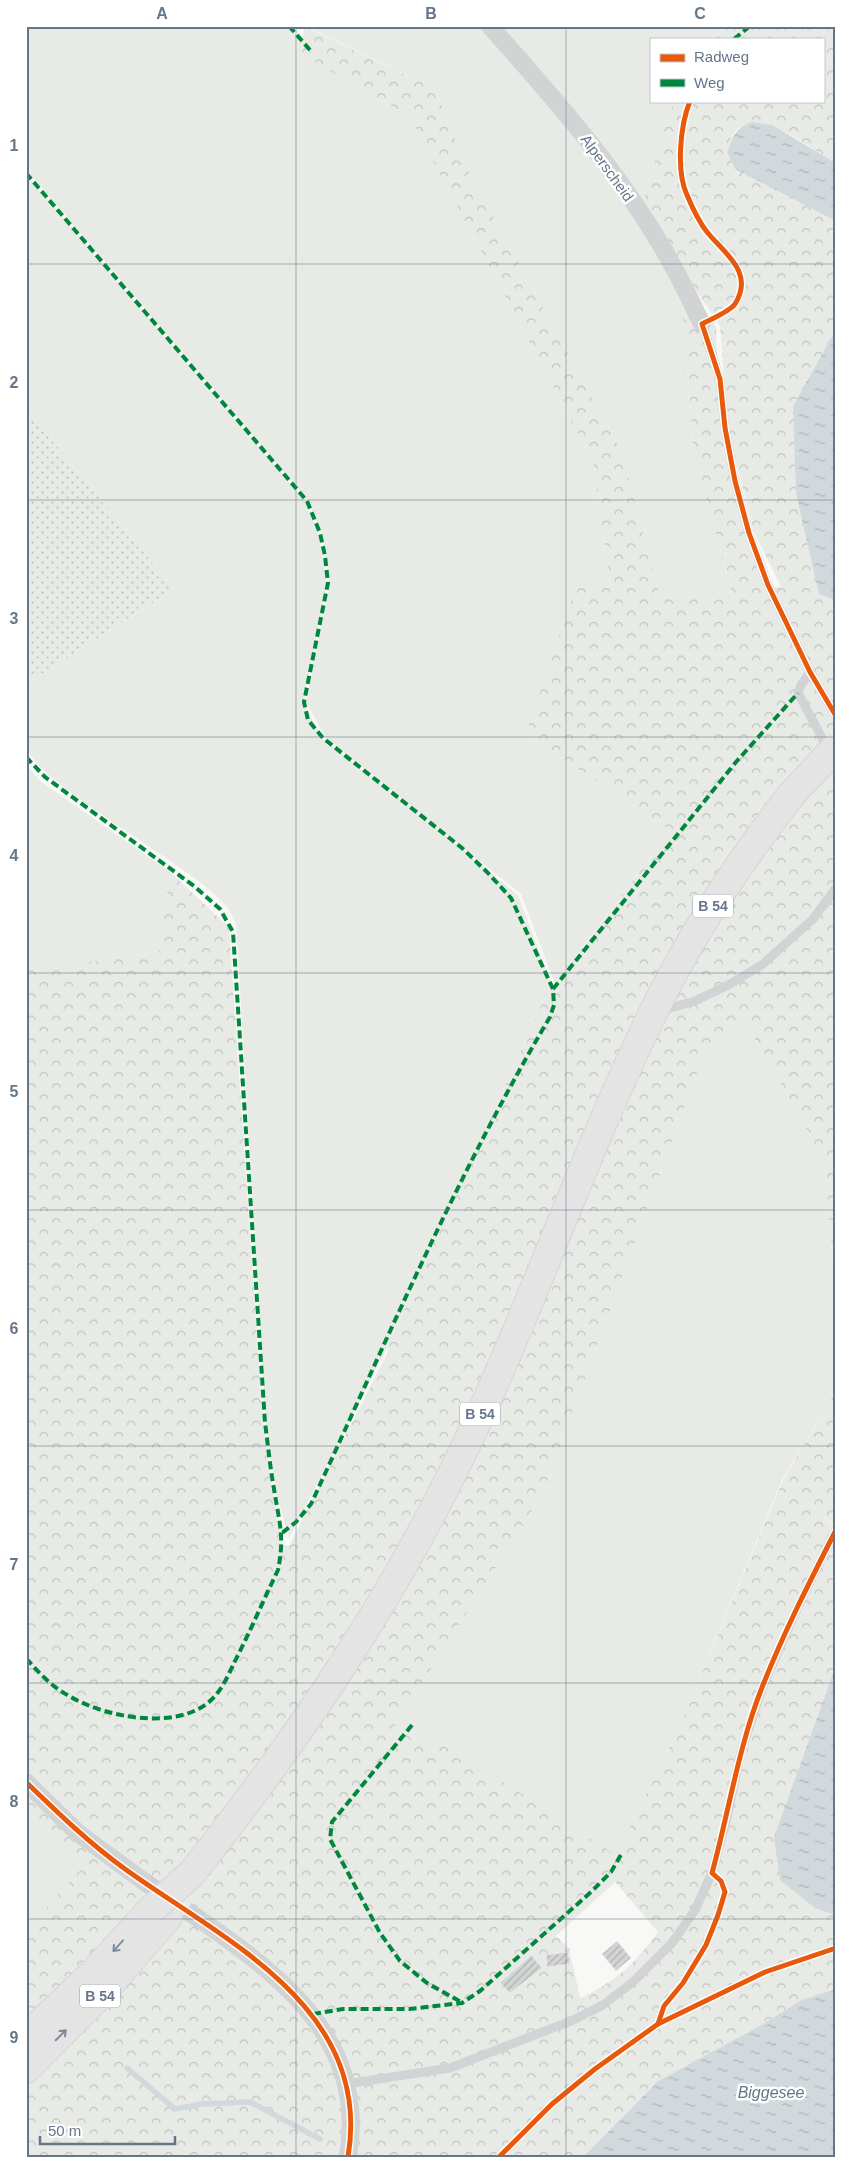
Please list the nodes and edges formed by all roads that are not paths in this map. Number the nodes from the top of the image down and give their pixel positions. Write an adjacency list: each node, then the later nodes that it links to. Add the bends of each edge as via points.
1 (490, 26): 2 (street, Alperscheid, via 594,148 675,269)
2 (702, 324): 3 (lane, via 720,379 725,428 749,533 768,585)
3 (810, 672): 4 (lane); 6 (lane, via 798,693)
4 (836, 716)
5 (836, 747): 8 (main road, B 54, bridge, via 792,794 742,861 706,917)
6 (836, 765)
7 (836, 888): 8 (lane, via 813,919 763,964 695,1000)
8 (653, 1013): 12 (main road, B 54, bridge, via 612,1100 454,1471 413,1548 314,1710 258,1789)
9 (836, 1530): 16 (lane, via 762,1686 741,1752 712,1873 694,1910 672,1943 633,1982 603,2005 572,2021 450,2068)
10 (26, 1782): 11 (street, via 78,1832)
11 (142, 1880)
12 (160, 1914): 14 (main road, B 54, one-way to 14); 15 (main road, B 54, one-way to 12, via 104,1991)
13 (206, 1923): 16 (street, via 251,1955 313,2014 332,2045)
14 (26, 2037)
15 (26, 2069)
16 (346, 2084): 17 (street, via 352,2132)
17 (348, 2157)

